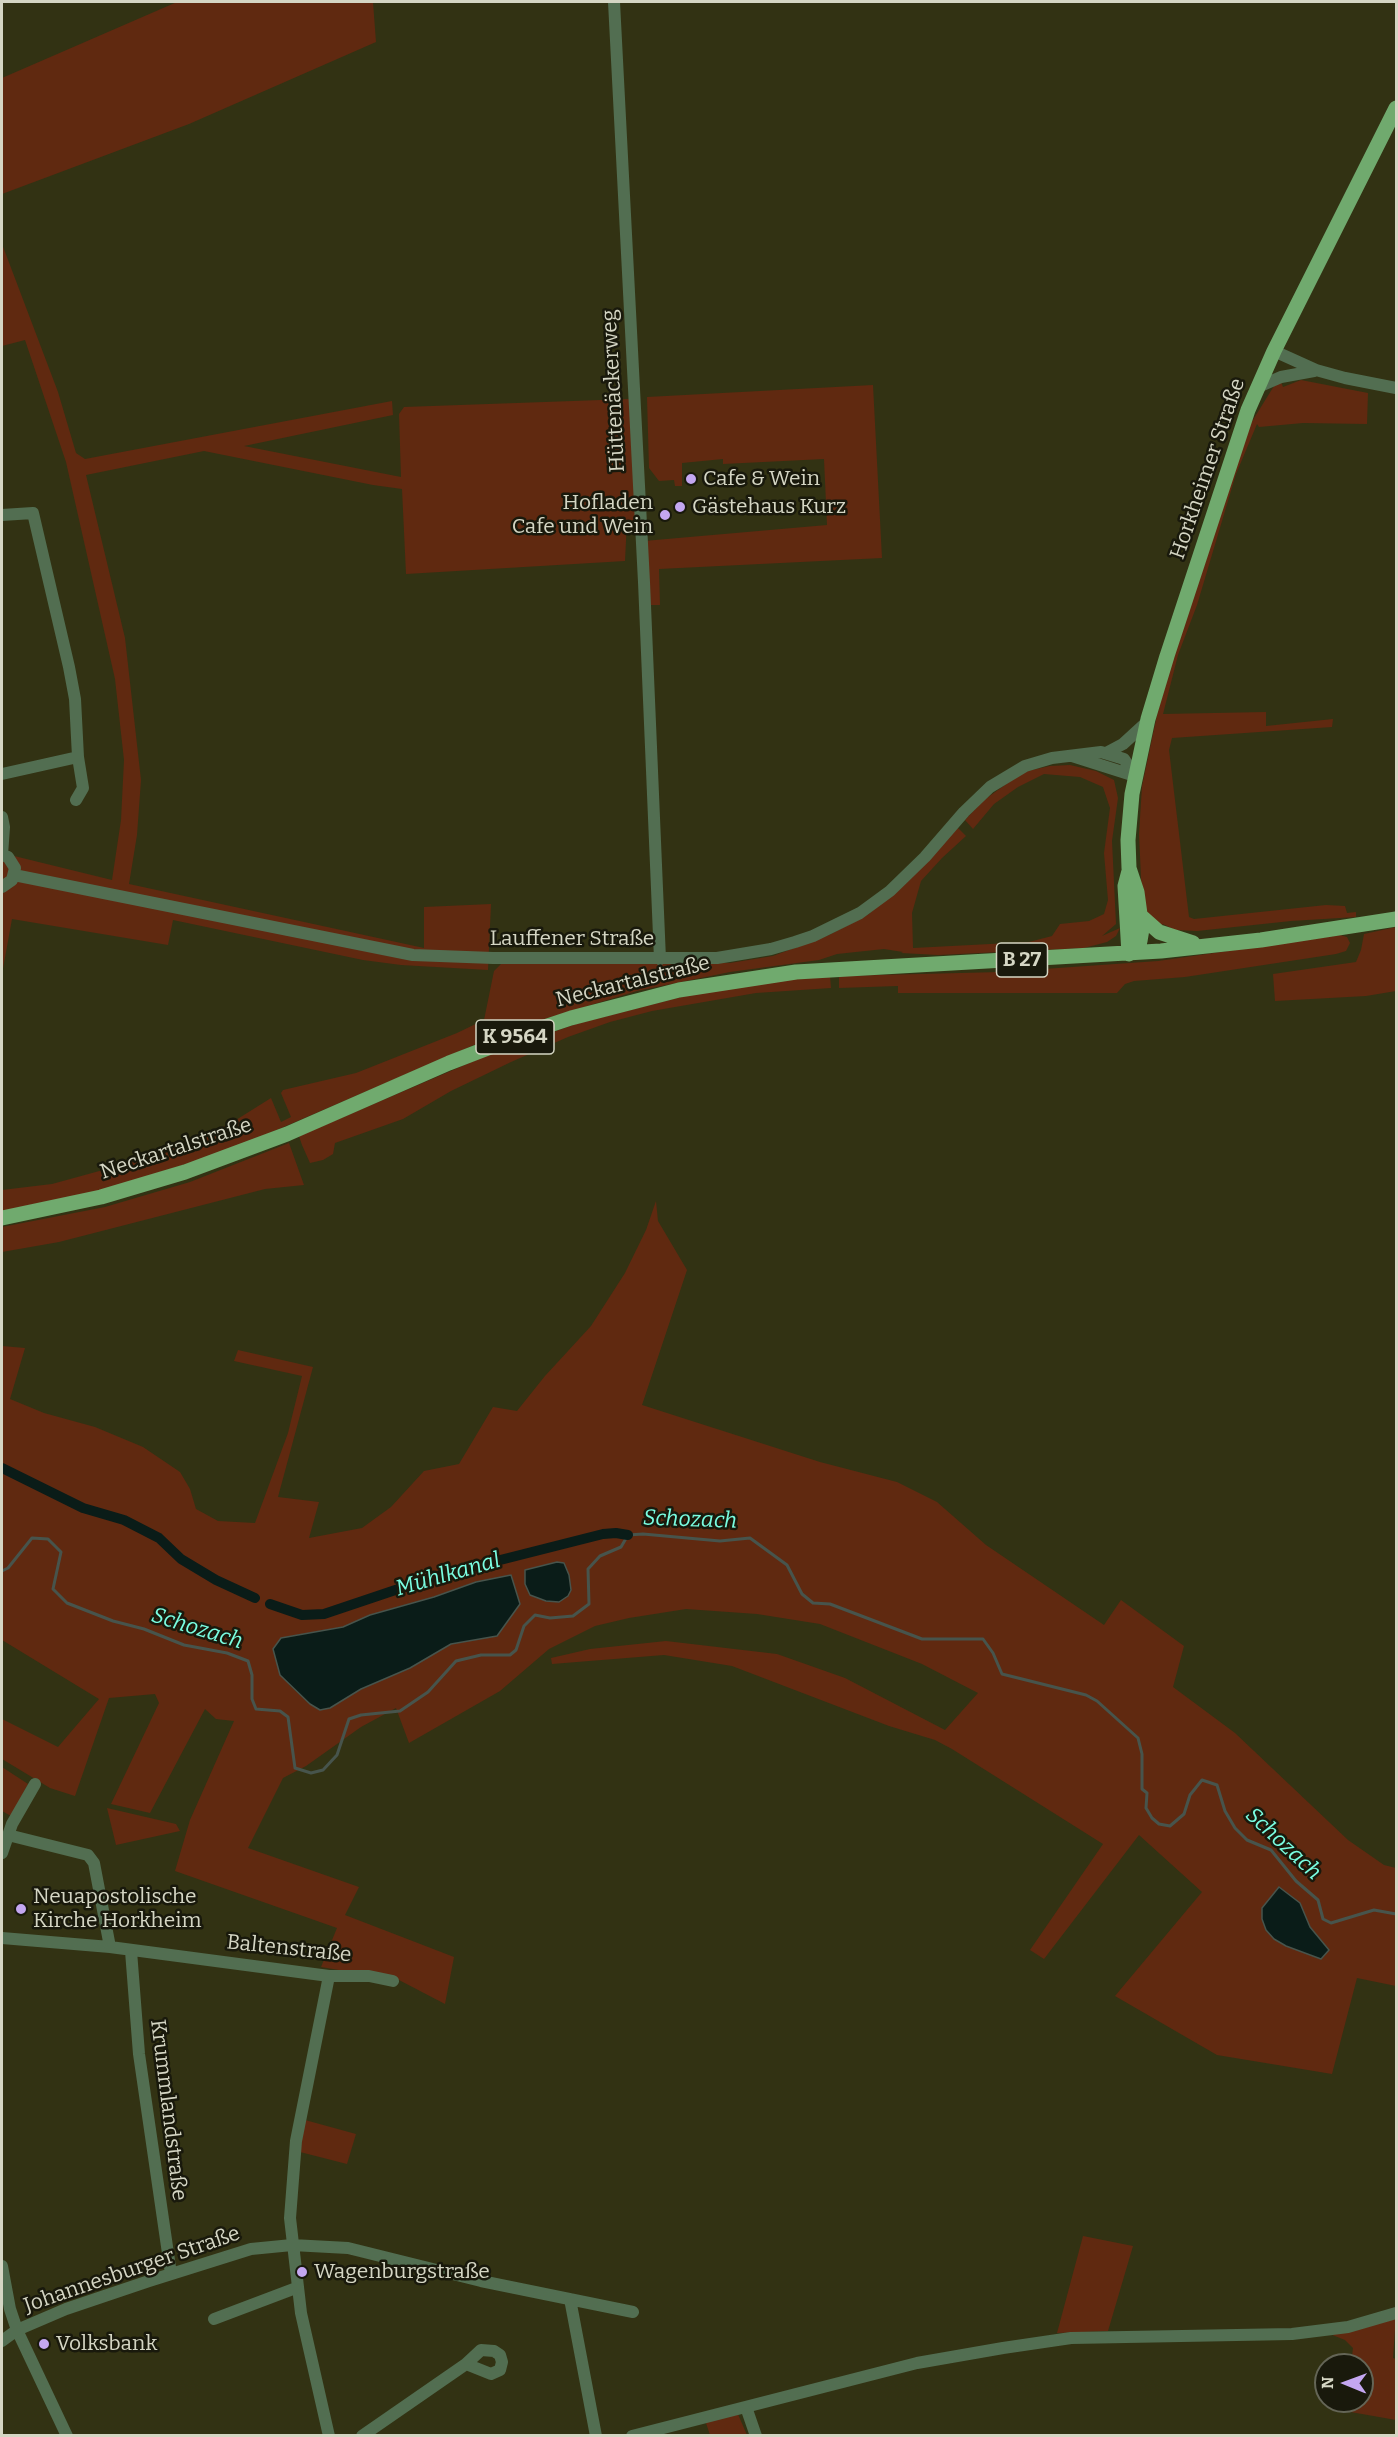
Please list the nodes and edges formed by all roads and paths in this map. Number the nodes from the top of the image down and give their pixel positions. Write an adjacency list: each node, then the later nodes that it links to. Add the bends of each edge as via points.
1 (614, 2): 24 (street, Hüttenäckerweg)
2 (1396, 108): 3 (main road, Horkheimer Straße)
3 (1274, 351): 4 (street); 5 (main road, Horkheimer Straße)
4 (1316, 370): 5 (street, via 1281,377); 6 (street)
5 (1258, 387): 8 (main road, Horkheimer Straße, via 1238,436)
6 (1396, 388)
7 (2, 514): 11 (street, via 33,513 75,699)
8 (1147, 722): 9 (street); 13 (main road, Horkheimer Straße)
9 (1107, 753): 10 (street, Lauffener Straße); 13 (street, via 1124,759)
10 (1071, 755): 13 (street); 24 (street, Lauffener Straße, via 1025,766 990,787 890,891 860,913 813,936 771,949 717,958)
11 (78, 757): 12 (street); 14 (street, via 82,788)
12 (2, 774)
13 (1135, 776): 17 (main road, Horkheimer Straße)
14 (76, 800)
15 (2, 817): 16 (street)
16 (2, 855): 18 (street, via 13,862)
17 (1129, 868): 20 (main road, Horkheimer Straße); 23 (main road, Horkheimer Straße, via 1125,886)
18 (14, 875): 19 (street); 24 (street, Lauffener Straße, via 412,955)
19 (2, 887)
20 (1142, 916): 22 (main road, via 1159,932); 23 (main road, Horkheimer Straße, via 1141,939)
21 (1396, 919): 22 (main road, B 27)
22 (1203, 946): 23 (main road, B 27)
23 (1129, 954): 25 (main road, Neckartalstraße / B 27, via 849,968)
24 (660, 958)
25 (744, 978): 26 (main road, Neckartalstraße / K 9564, via 571,1018 492,1046 217,1161 141,1187)
26 (2, 1218)
27 (35, 1784): 28 (street)
28 (8, 1835): 29 (street); 31 (street, via 88,1855 94,1863)
29 (2, 1854)
30 (2, 1938): 31 (street, Baltenstraße)
31 (110, 1947): 32 (street, Baltenstraße)
32 (131, 1951): 33 (street, Baltenstraße); 37 (street, Krummlandstraße, via 139,2054)
33 (329, 1976): 34 (street, Baltenstraße, via 369,1976); 35 (street, via 296,2141 290,2218)
34 (393, 1981)
35 (292, 2245): 37 (street, Johannesburger Straße, via 251,2249); 38 (street); 39 (street, Johannesburger Straße, via 348,2248)
36 (2, 2266): 43 (street)
37 (171, 2274): 43 (street, Johannesburger Straße)
38 (297, 2288): 42 (street); 48 (street)
39 (570, 2300): 40 (street, Johannesburger Straße); 50 (street)
40 (633, 2312)
41 (1396, 2313): 46 (street, via 1348,2327 1292,2334 1071,2338 917,2363)
42 (214, 2319)
43 (17, 2330): 44 (street, Johannesburger Straße); 47 (street)
44 (2, 2341)
45 (466, 2364): 49 (street)
46 (746, 2407): 51 (street); 52 (street)
47 (67, 2436)
48 (329, 2436)
49 (362, 2436)
50 (596, 2436)
51 (632, 2436)
52 (756, 2436)

